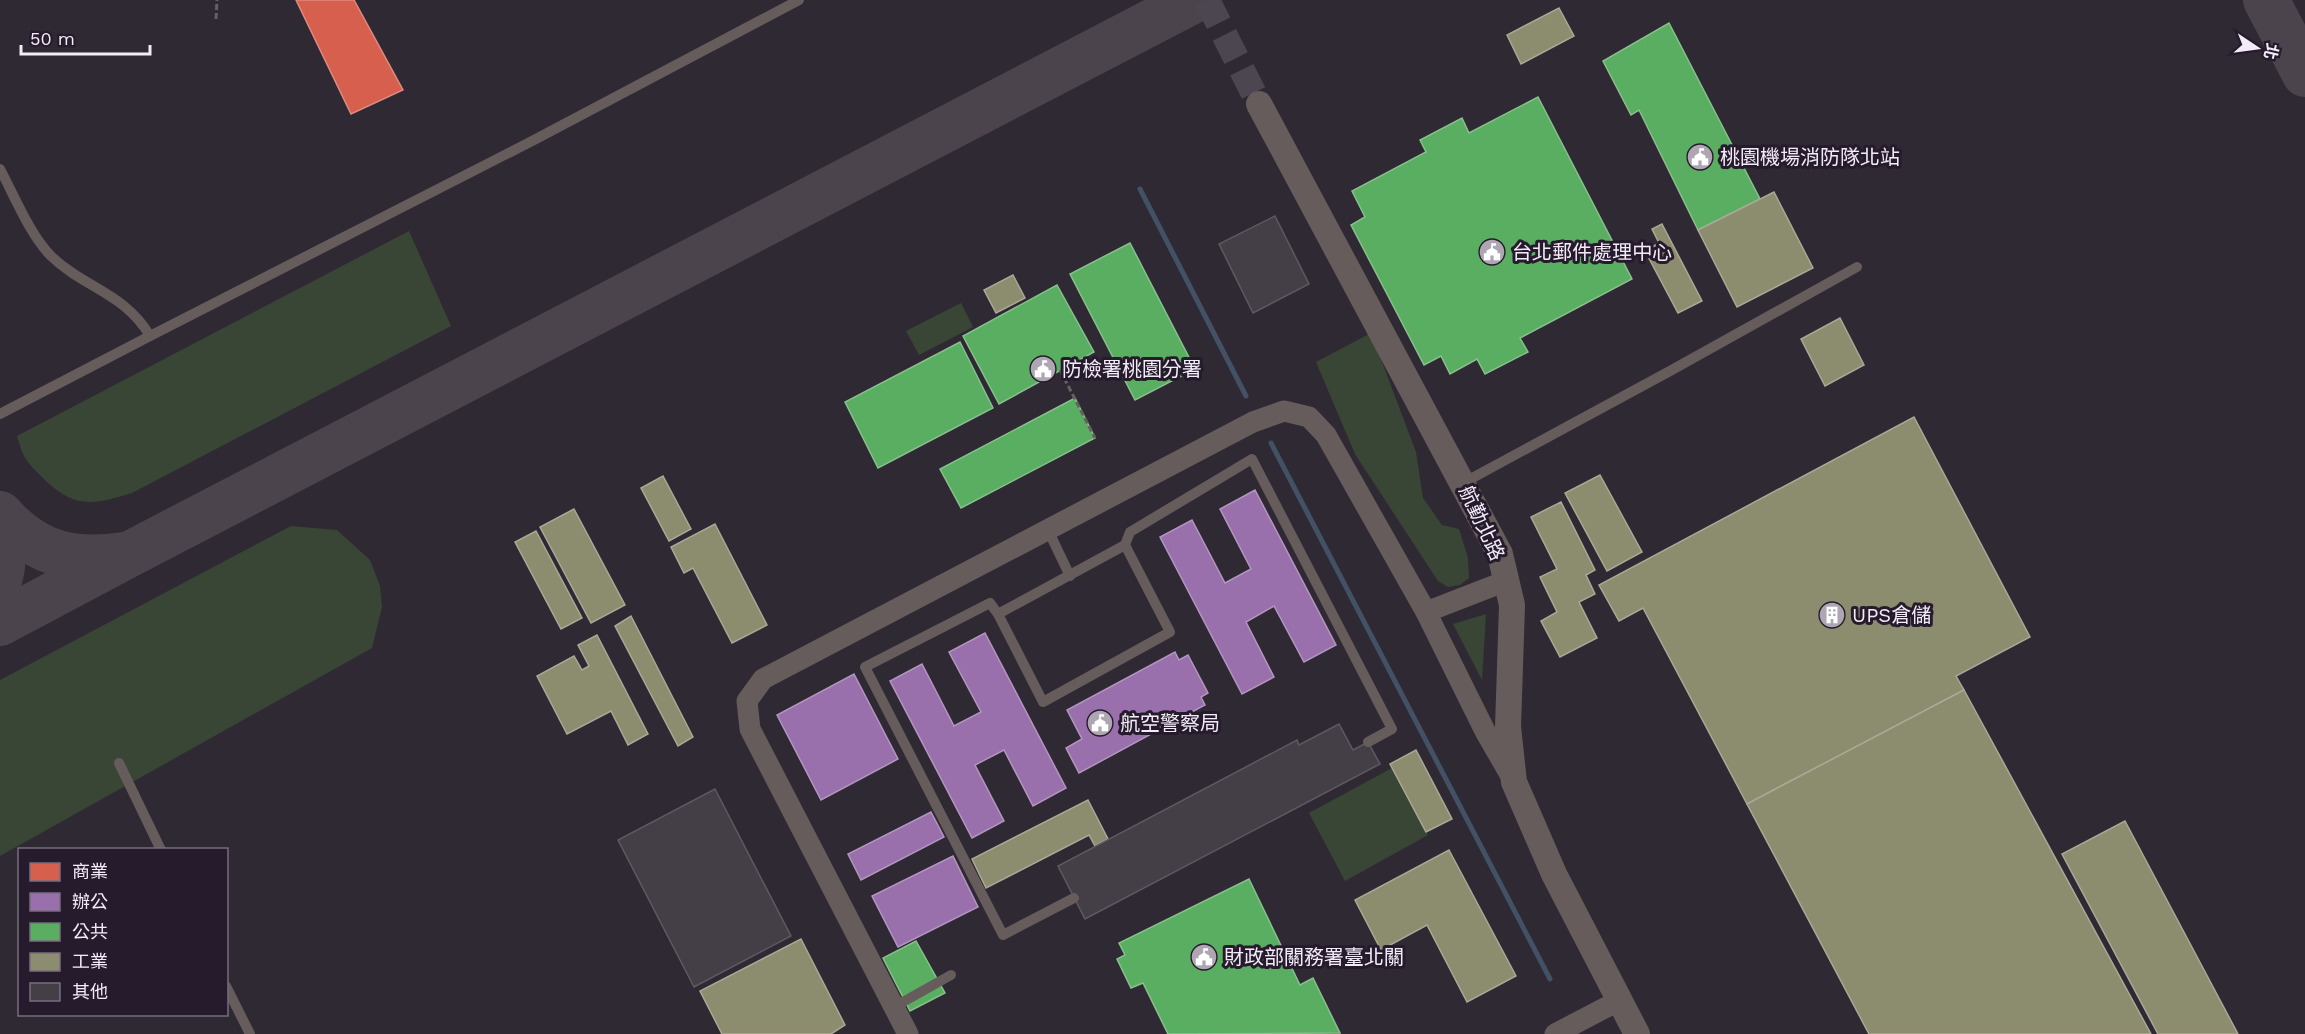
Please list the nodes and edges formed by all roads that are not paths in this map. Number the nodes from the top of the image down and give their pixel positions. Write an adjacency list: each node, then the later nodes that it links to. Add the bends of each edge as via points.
1 (799, 0): 5 (lane)
2 (1260, 104): 7 (street, 航勤北路)
3 (0, 169): 5 (lane, via 50,255 76,276 113,297 140,319)
4 (1857, 267): 7 (lane)
5 (150, 336): 6 (lane)
6 (0, 414)
7 (1463, 483): 11 (street, 航勤北路, via 1500,554)
8 (1048, 530): 10 (lane); 12 (street, via 1253,422 1284,411 1309,417 1326,435); 22 (street, via 763,679 747,701 750,729)
9 (1125, 545): 10 (lane); 13 (lane, via 1170,632 1043,702); 14 (lane, via 1130,532 1252,459 1392,729)
10 (1070, 576): 13 (lane)
11 (1506, 581): 12 (street); 16 (street, 航勤北路, via 1512,605 1508,727)
12 (1426, 612): 16 (street)
13 (998, 614): 18 (lane, via 990,603 866,667 1003,935)
14 (1368, 742)
15 (119, 763): 17 (lane)
16 (1514, 782): 21 (street, 航勤北路, via 1554,874)
17 (161, 848)
18 (1074, 898)
19 (951, 975): 22 (lane)
20 (228, 990): 23 (lane)
21 (1620, 1000): 25 (street); 26 (street, 航勤北路)
22 (894, 1007): 24 (street)
23 (250, 1034)
24 (908, 1034)
25 (1555, 1034)
26 (1638, 1034)

